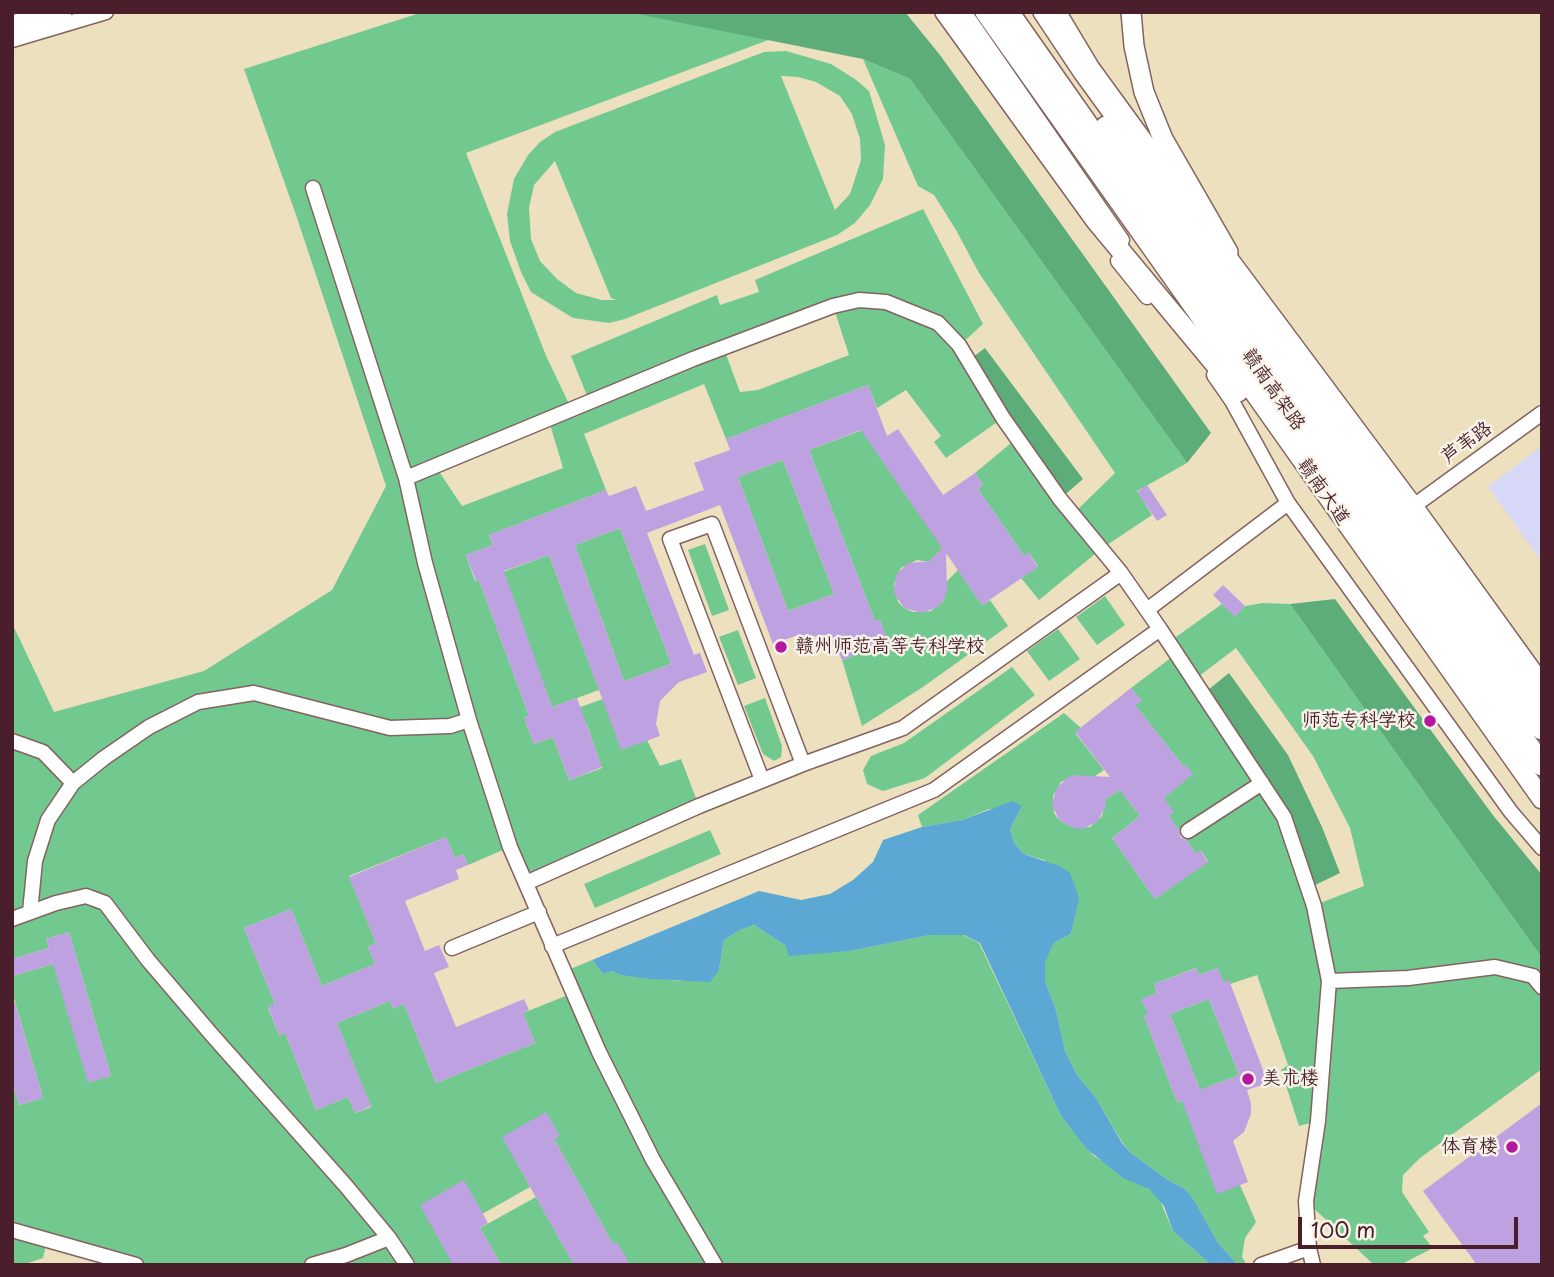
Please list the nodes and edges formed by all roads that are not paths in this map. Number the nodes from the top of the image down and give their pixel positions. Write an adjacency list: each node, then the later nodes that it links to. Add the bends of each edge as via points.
1 (62, 12): 12 (main road)
2 (106, 12): 13 (street)
3 (935, 12): 18 (street, via 1131,278)
4 (945, 12): 16 (main road, via 1096,220)
5 (964, 12): 16 (street)
6 (985, 12): 21 (main road, 赣南大道)
7 (1008, 12): 33 (highway, 赣南高架路)
8 (1025, 12): 30 (highway, 赣南高架路)
9 (1043, 12): 17 (main road)
10 (1059, 12): 15 (street, via 1092,67)
11 (1131, 12): 15 (main road, via 1134,46 1153,116)
12 (12, 25)
13 (12, 40)
14 (313, 188): 20 (street)
15 (1234, 262): 17 (main road); 23 (street)
16 (1176, 319): 18 (street); 21 (main road)
17 (1267, 323): 28 (main road)
18 (1215, 376): 22 (street)
19 (1542, 413): 23 (street, 芦苇路)
20 (406, 478): 24 (street, via 833,306 859,300 886,302 938,323 959,345 1060,499); 29 (street)
21 (1318, 486): 37 (main road, 赣南大道)
22 (1288, 503): 25 (street); 39 (street, via 1511,812)
23 (1415, 505): 27 (street)
24 (1121, 573): 25 (street); 32 (street, via 903,728)
25 (1147, 610): 26 (street)
26 (1160, 629): 36 (street); 44 (street, via 934,790)
27 (1542, 681)
28 (1542, 704)
29 (469, 720): 35 (street, via 450,726 390,728 254,693 198,702 149,727); 40 (street)
30 (1542, 729)
31 (12, 741): 35 (street, via 43,752)
32 (803, 764): 34 (street); 34 (street, via 712,524 670,539)
33 (1542, 765)
34 (762, 780): 40 (street)
35 (73, 783): 41 (street, via 48,820 35,861)
36 (1262, 783): 38 (street); 46 (street, via 1284,817 1309,888)
37 (1542, 799)
38 (1188, 831)
39 (1542, 848)
40 (526, 883): 42 (street)
41 (30, 912): 43 (street); 49 (street, via 86,896 105,903 148,960)
42 (539, 912): 44 (street); 45 (street)
43 (12, 919)
44 (552, 946): 54 (street, via 653,1160)
45 (452, 948)
46 (1329, 981): 47 (street, via 1408,978 1495,967 1533,976); 50 (street, via 1318,1121 1306,1201)
47 (1542, 987)
48 (12, 1230): 51 (street)
49 (389, 1238): 52 (street); 53 (street)
50 (1309, 1248): 55 (street); 56 (street)
51 (136, 1265)
52 (312, 1265)
53 (407, 1265)
54 (715, 1265)
55 (1261, 1265)
56 (1313, 1265)

